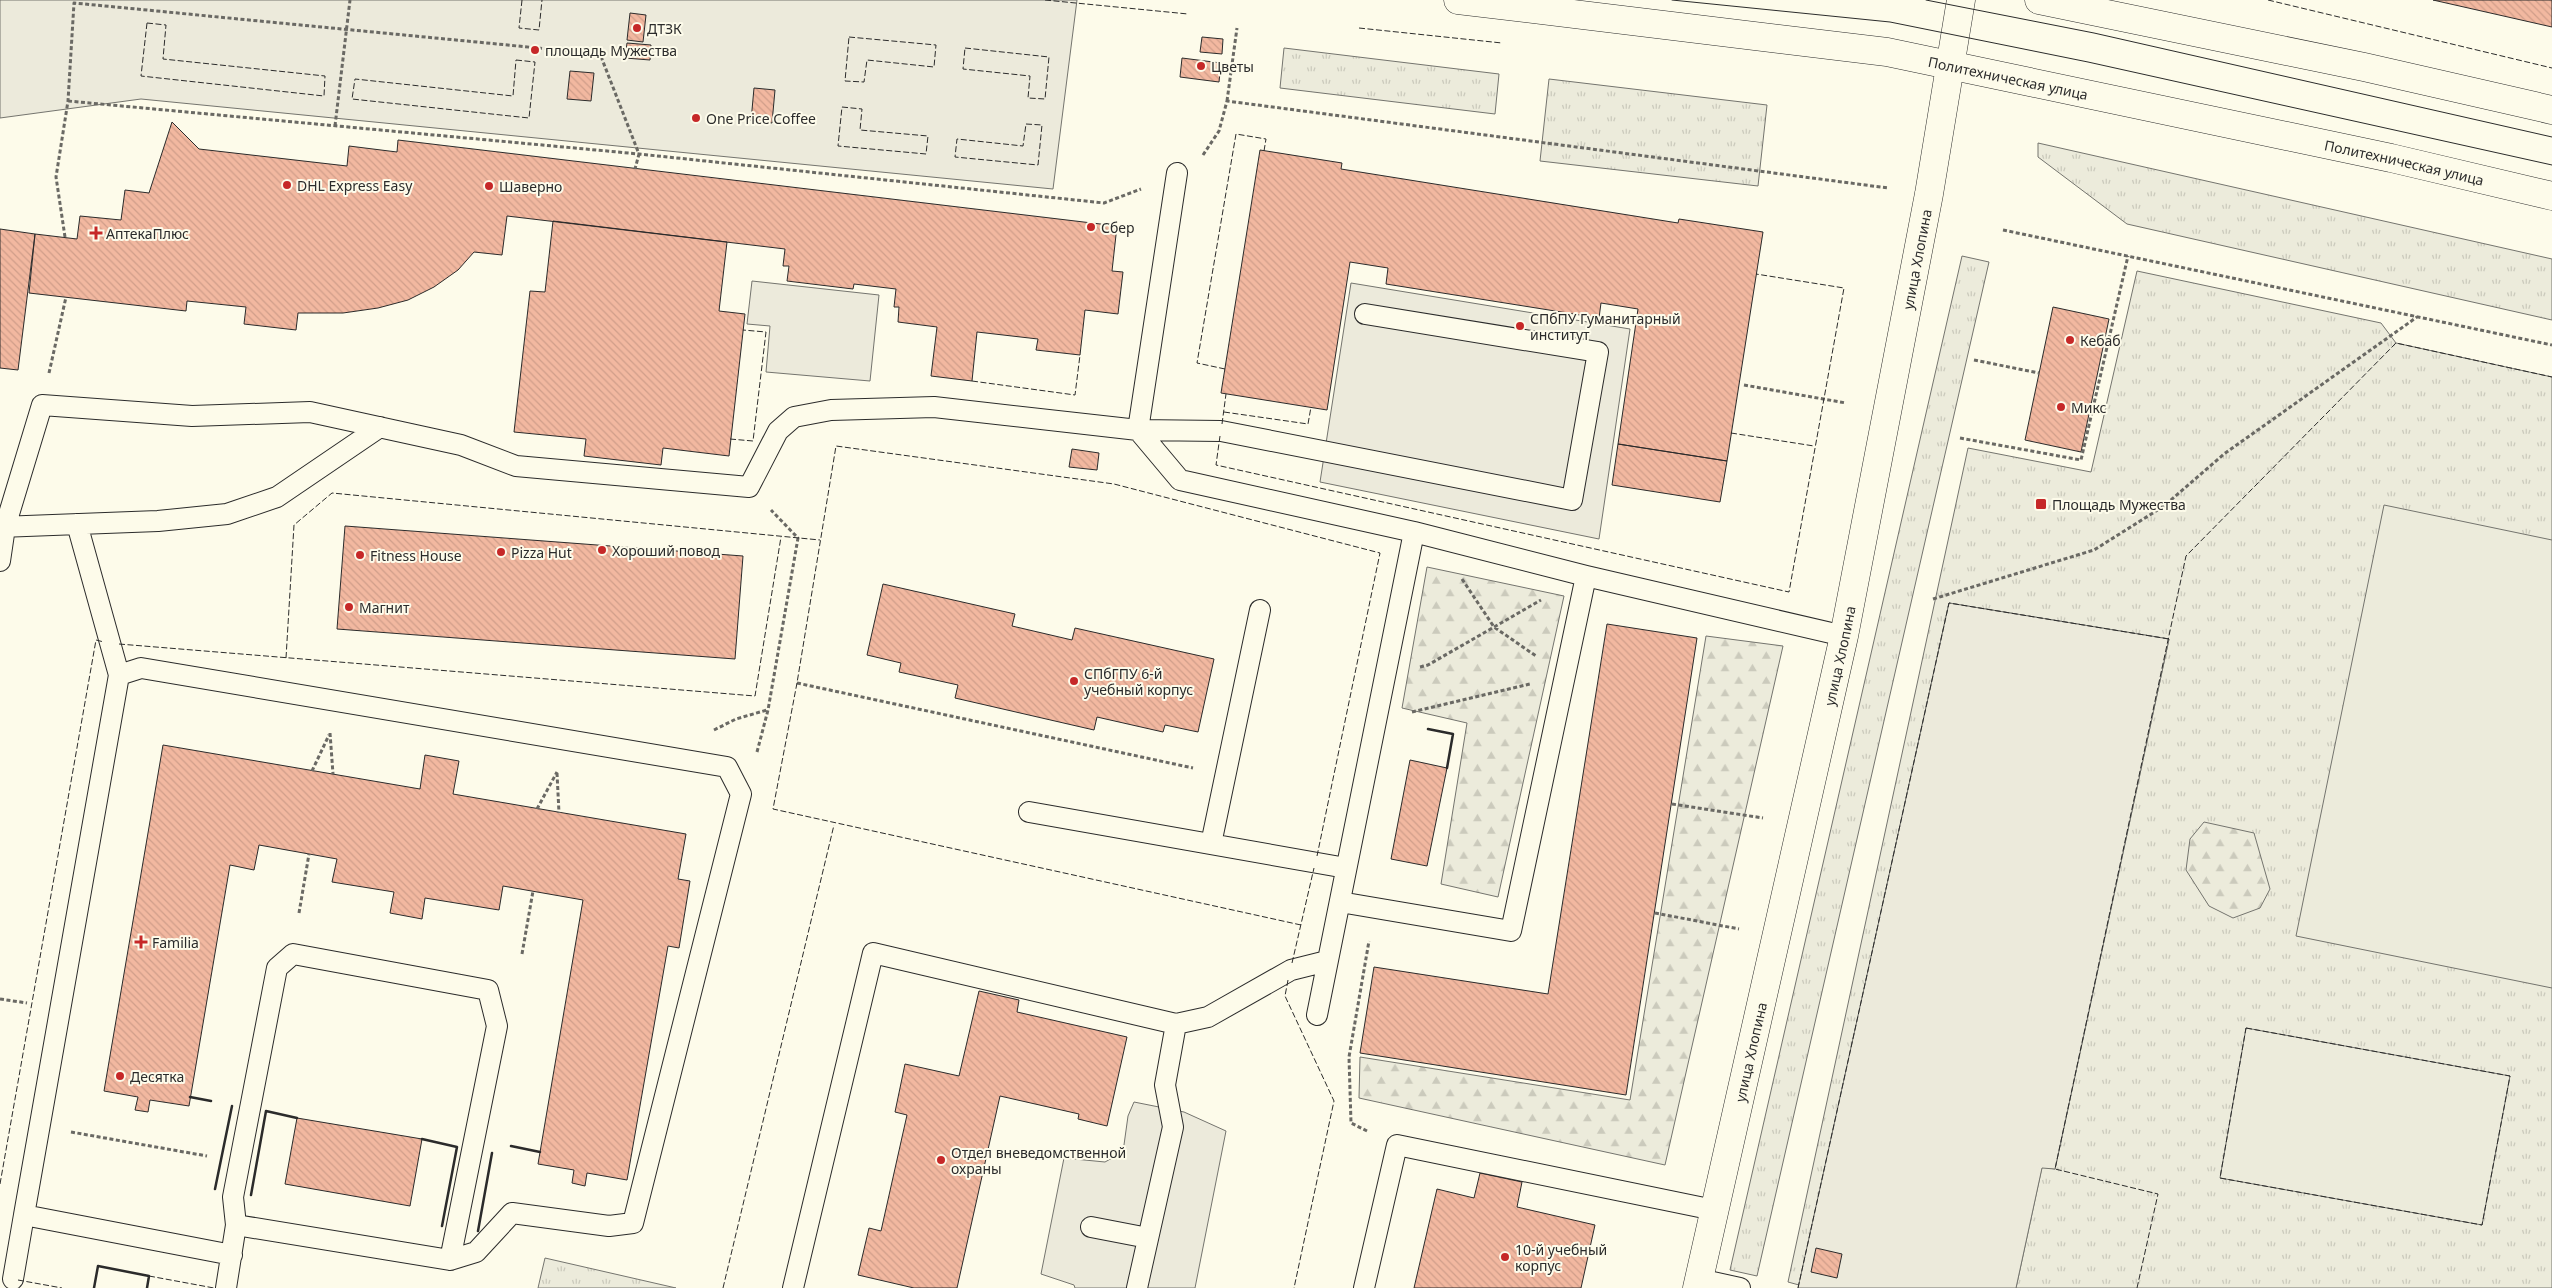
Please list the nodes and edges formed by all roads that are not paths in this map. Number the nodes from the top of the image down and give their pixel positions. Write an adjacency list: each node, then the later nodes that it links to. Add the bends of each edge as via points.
1 (1458, 0): 4 (main road, Политехническая улица, via 1887,52)
2 (2039, 0): 5 (main road, via 2364,67)
3 (1959, 10): 4 (main road, улица Хлопина)
4 (1951, 66): 7 (main road, Политехническая улица, via 2391,158); 17 (main road, улица Хлопина)
5 (2552, 110)
6 (1177, 173): 10 (lane)
7 (2552, 196)
8 (1365, 314): 10 (lane, via 1598,352 1572,500 1221,431)
9 (380, 427): 10 (lane, via 461,444 516,466 749,487 778,430 794,416 831,410 934,407); 11 (lane, via 277,497 227,514); 12 (lane, via 310,412 192,416 42,405)
10 (1138, 430): 13 (lane, via 1180,480)
11 (77, 524): 12 (lane); 18 (lane)
12 (3, 527): 14 (lane)
13 (1414, 532): 15 (lane); 21 (lane)
14 (0, 561)
15 (1586, 576): 17 (lane); 22 (lane, via 1511,931)
16 (1260, 610): 20 (lane)
17 (1844, 636): 26 (main road, улица Хлопина)
18 (120, 674): 27 (lane); 32 (lane, via 141,668 727,767 741,794 632,1223 610,1226 512,1213 476,1252)
19 (1029, 812): 20 (lane)
20 (1211, 844): 21 (lane)
21 (1346, 868): 22 (lane)
22 (1340, 902): 23 (lane)
23 (1328, 961): 24 (lane); 25 (lane, via 1290,970 1208,1017)
24 (1317, 1015)
25 (1176, 1024): 30 (lane, via 1165,1085 1173,1127); 36 (lane, via 873,953)
26 (1714, 1210): 34 (main road, улица Хлопина); 38 (lane, via 1397,1145)
27 (24, 1214): 31 (lane); 33 (lane)
28 (236, 1225): 31 (lane); 32 (lane); 32 (lane, via 233,1197 276,968 293,954 488,990 496,1026)
29 (1091, 1227): 30 (lane)
30 (1148, 1238): 37 (lane)
31 (232, 1255): 35 (lane)
32 (450, 1260)
33 (13, 1279)
34 (1698, 1284): 39 (lane)
35 (226, 1288)
36 (792, 1288)
37 (1137, 1288)
38 (1364, 1288)
39 (1740, 1288)

